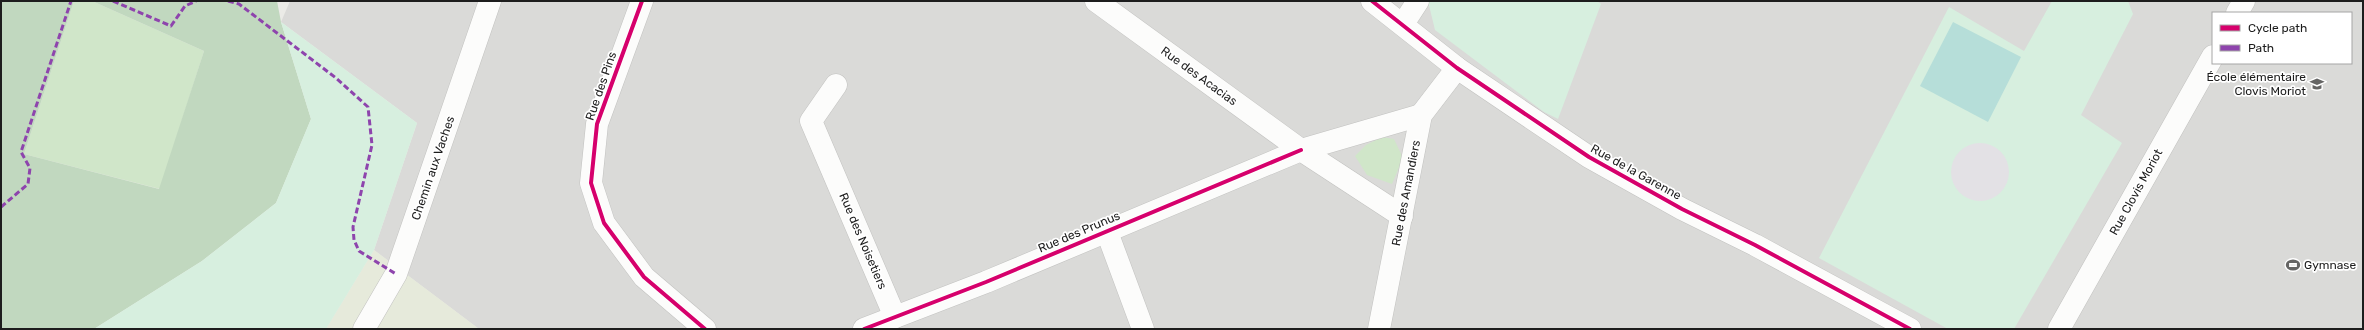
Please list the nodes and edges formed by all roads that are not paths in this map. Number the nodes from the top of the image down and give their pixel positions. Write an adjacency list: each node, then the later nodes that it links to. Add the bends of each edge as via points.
1 (490, 1): 18 (street, Chemin aux Vaches, via 396,274)
2 (642, 1): 19 (street, Rue des Pins, via 596,124 591,183 604,224 644,277)
3 (1096, 1): 13 (street, Rue des Acacias)
4 (1372, 1): 8 (street, Rue de la Garenne)
5 (1418, 1): 8 (street)
6 (2244, 1): 7 (street)
7 (2238, 12)
8 (1403, 24): 10 (street, Rue de la Garenne)
9 (2212, 58): 24 (street, Rue Clovis Moriot)
10 (1457, 68): 12 (street, Rue des Amandiers); 17 (street, Rue de la Garenne, via 1589,157 1755,246)
11 (836, 85): 16 (street, Rue des Noisetiers, via 811,121)
12 (1421, 115): 13 (street, Rue des Prunus); 14 (street, Rue des Amandiers)
13 (1301, 150): 14 (street, Rue des Acacias); 15 (street, Rue des Prunus)
14 (1402, 216): 22 (street, Rue des Amandiers)
15 (1107, 232): 16 (street, Rue des Prunus); 21 (street)
16 (895, 317): 20 (street, Rue des Prunus)
17 (1885, 323): 23 (street, Rue de la Garenne)
18 (364, 329)
19 (705, 329)
20 (864, 329)
21 (1144, 329)
22 (1379, 329)
23 (1910, 329)
24 (2059, 329)

